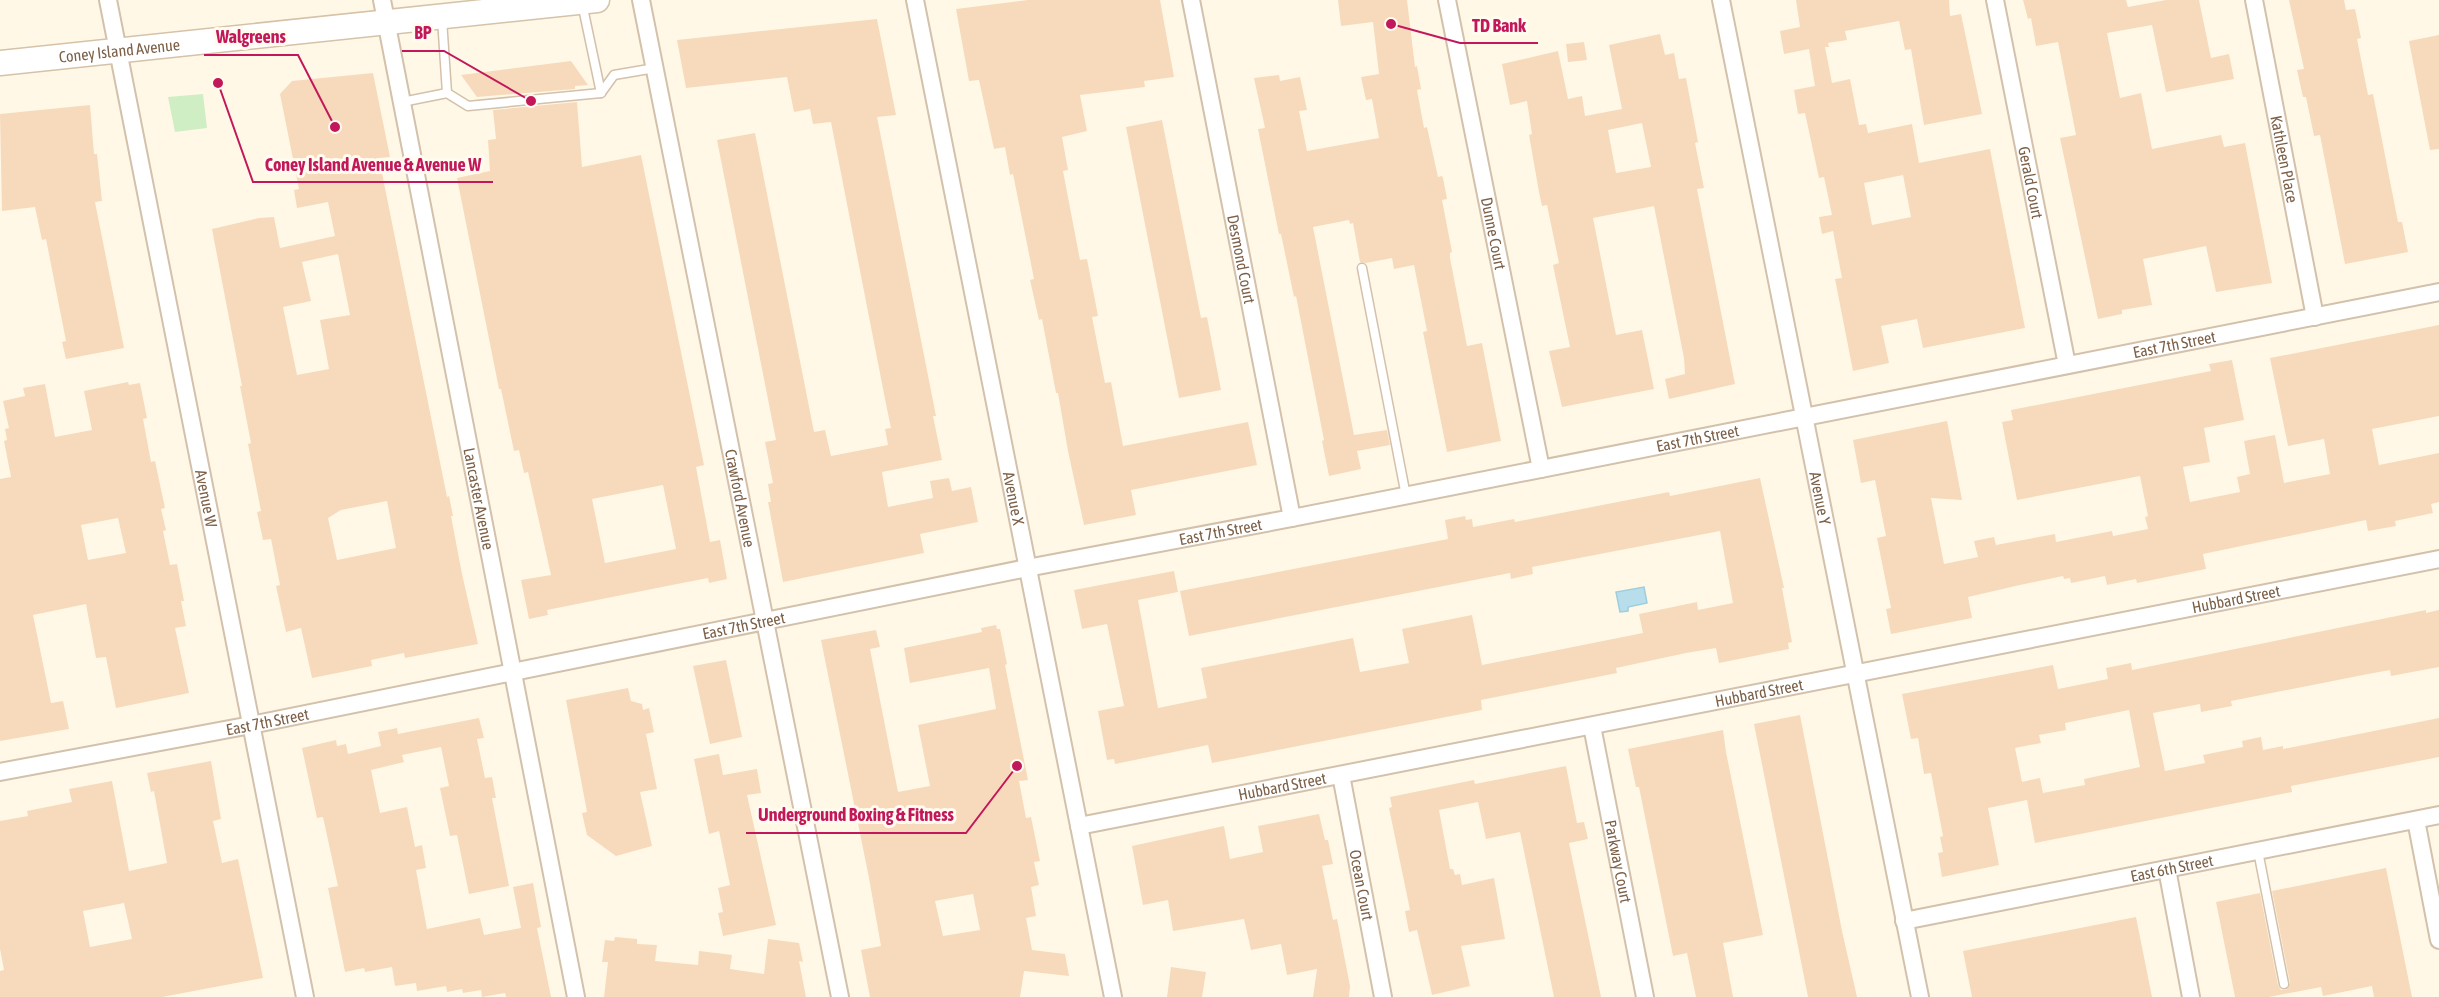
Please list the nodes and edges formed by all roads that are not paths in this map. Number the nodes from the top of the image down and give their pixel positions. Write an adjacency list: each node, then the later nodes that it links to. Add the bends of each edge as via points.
1 (108, 0): 12 (street, Avenue W)
2 (641, 0): 14 (street, Crawford Avenue)
3 (915, 0): 27 (street, Avenue X)
4 (1191, 0): 25 (street, Desmond Court)
5 (1448, 0): 23 (street, Dunne Court)
6 (1721, 0): 22 (street, Avenue Y)
7 (1995, 0): 21 (street, Gerald Court)
8 (2253, 0): 20 (street, Kathleen Place)
9 (590, 1): 11 (main road, Coney Island Avenue); 16 (lane)
10 (385, 12): 11 (main road, Coney Island Avenue); 12 (main road, Coney Island Avenue); 17 (street, Lancaster Avenue)
11 (442, 17): 15 (lane)
12 (119, 51): 13 (main road, Coney Island Avenue); 31 (street, Avenue W)
13 (0, 63)
14 (655, 68): 16 (lane, via 614,75); 28 (street, Crawford Avenue)
15 (447, 93): 16 (lane, via 468,106); 17 (lane)
16 (601, 93)
17 (402, 102): 29 (street, Lancaster Avenue)
18 (1362, 268): 24 (lane)
19 (2439, 292): 20 (street, East 7th Street)
20 (2315, 317): 21 (street, East 7th Street)
21 (2067, 365): 22 (street, East 7th Street)
22 (1804, 416): 23 (street, East 7th Street); 30 (street, Avenue Y)
23 (1541, 468): 24 (street, East 7th Street)
24 (1407, 496): 25 (street, East 7th Street)
25 (1292, 518): 27 (street, East 7th Street)
26 (2439, 559): 30 (street, Hubbard Street)
27 (1028, 568): 28 (street, East 7th Street); 37 (street, Avenue X)
28 (765, 622): 29 (street, East 7th Street); 46 (street, Crawford Avenue)
29 (513, 673): 31 (street, East 7th Street); 45 (street, Lancaster Avenue)
30 (1855, 674): 32 (street, Hubbard Street); 41 (street, Avenue Y)
31 (251, 725): 33 (street, East 7th Street); 44 (street, Avenue W)
32 (1592, 726): 34 (street, Hubbard Street); 49 (street, Parkway Court)
33 (0, 772)
34 (1341, 775): 37 (street, Hubbard Street); 48 (street, Ocean Court)
35 (2439, 815): 36 (street, East 6th Street)
36 (2416, 820): 38 (street, East 6th Street); 40 (street)
37 (1079, 826): 47 (street, Avenue X)
38 (2258, 851): 39 (street, East 6th Street); 43 (lane)
39 (2167, 869): 41 (street, East 6th Street); 51 (street)
40 (2437, 917): 42 (street)
41 (1904, 921): 50 (street, Avenue Y)
42 (2439, 940)
43 (2284, 984)
44 (305, 997)
45 (576, 997)
46 (840, 997)
47 (1113, 997)
48 (1383, 997)
49 (1645, 997)
50 (1920, 997)
51 (2191, 997)

